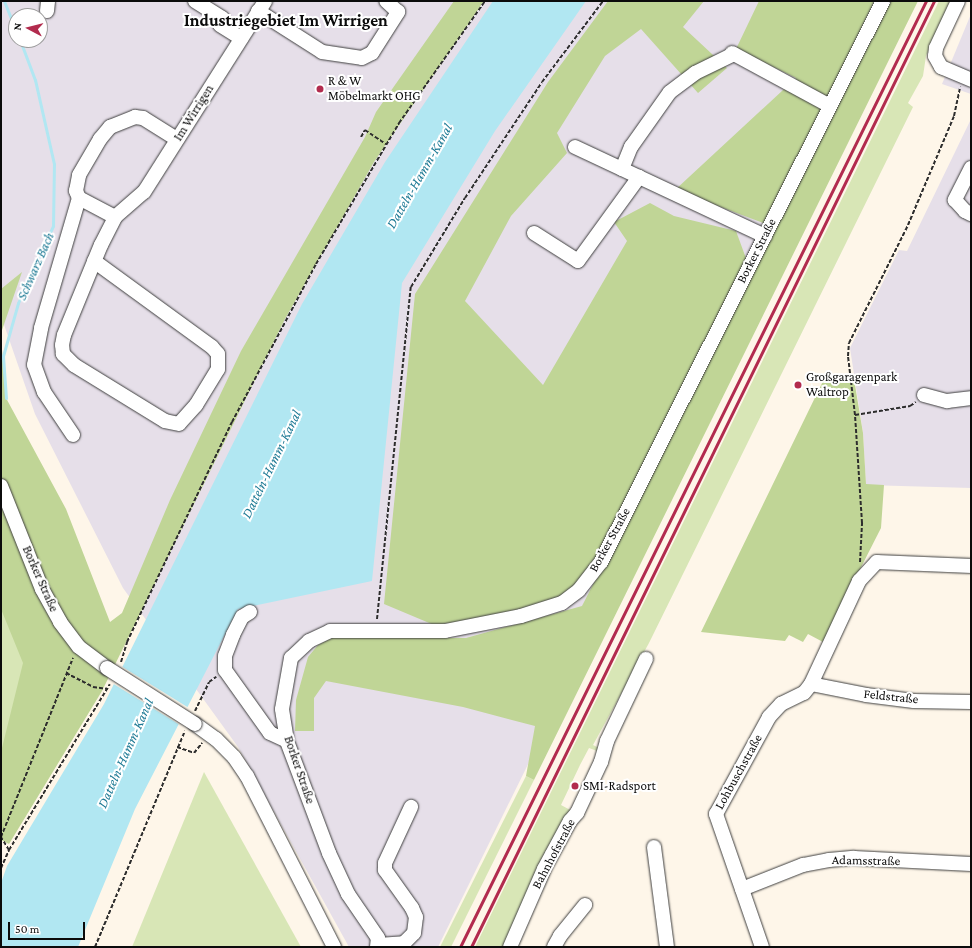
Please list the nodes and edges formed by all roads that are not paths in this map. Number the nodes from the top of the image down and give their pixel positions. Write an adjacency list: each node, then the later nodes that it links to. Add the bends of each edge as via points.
1 (196, 1): 6 (street, via 222,18 220,25)
2 (386, 1): 5 (street, via 398,12 372,53 362,58 322,52)
3 (883, 1): 8 (street, Borker Straße)
4 (958, 1): 7 (street, via 935,56 941,67)
5 (261, 6): 6 (street, Im Wirrigen)
6 (241, 38): 9 (street, Im Wirrigen)
7 (967, 79)
8 (830, 106): 12 (street, via 733,54 694,73 670,92 631,148); 18 (street, Borker Straße)
9 (177, 139): 14 (street, via 143,118 124,120 110,127 79,175 76,191); 16 (street, Im Wirrigen, via 144,192)
10 (575, 147): 12 (street)
11 (971, 168): 15 (street, via 955,200)
12 (622, 169): 13 (street)
13 (638, 177): 17 (street, via 578,261); 18 (street)
14 (79, 198): 16 (street); 22 (street, via 41,328 34,365 44,392)
15 (971, 214)
16 (115, 217): 19 (street)
17 (534, 233)
18 (765, 236): 29 (street, Borker Straße, via 601,562 579,590 562,603 521,616 445,631 330,631 309,641 291,658 282,709)
19 (94, 261): 19 (street, via 64,335 63,354 74,365 165,421 178,424 196,405 218,368 218,354)
20 (924, 395): 21 (street, via 947,401)
21 (971, 398)
22 (73, 435)
23 (1, 486): 36 (street, Borker Straße, bridge, via 42,589 60,622 80,647 107,668 216,739 234,757 247,776)
24 (971, 566): 27 (street, via 878,562 859,581)
25 (250, 612): 29 (street, via 242,617 233,635 225,656 225,670 270,733)
26 (646, 659): 37 (street, Bahnhofstraße, via 607,741 601,762 577,813 544,869)
27 (811, 684): 28 (street, Feldstraße, via 866,696); 33 (street, Lohbuschstraße, via 804,692 781,704 769,717 716,814)
28 (971, 702)
29 (286, 741): 35 (street, Borker Straße, via 332,860 348,894 378,938)
30 (411, 807): 35 (street, via 385,863 385,870 416,916 414,934 404,943)
31 (654, 847): 39 (street)
32 (971, 864): 33 (street, Adamsstraße, via 854,858 829,860 803,865)
33 (742, 889): 40 (street, Lohbuschstraße)
34 (585, 905): 38 (street)
35 (378, 946)
36 (334, 947)
37 (510, 947)
38 (554, 947)
39 (668, 947)
40 (762, 947)

